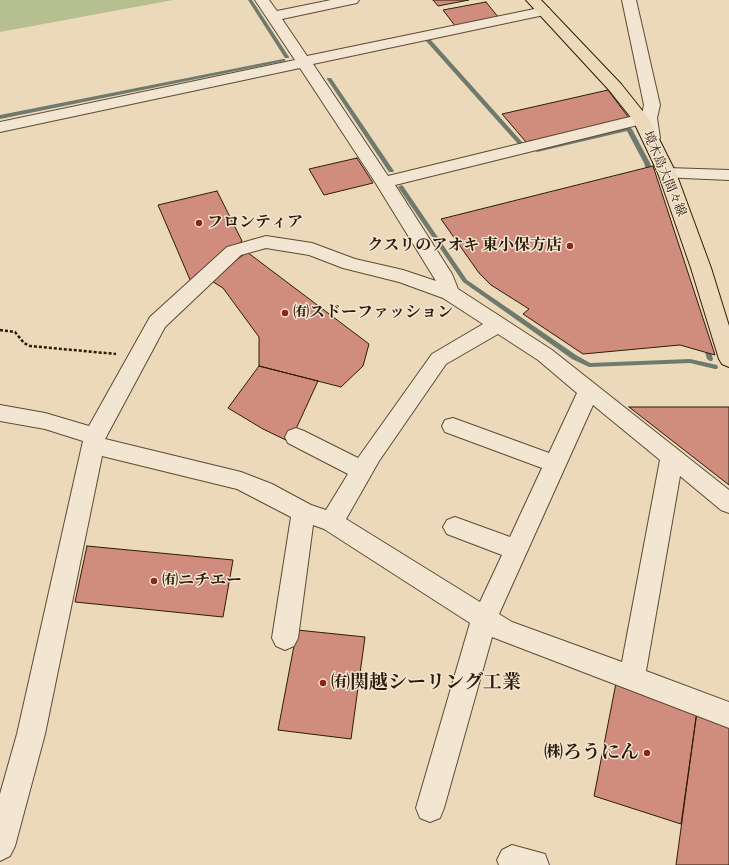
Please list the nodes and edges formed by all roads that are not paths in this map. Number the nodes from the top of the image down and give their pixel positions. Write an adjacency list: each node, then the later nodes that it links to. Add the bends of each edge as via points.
1 (262, 0): 6 (street)
2 (352, 0): 6 (street)
3 (533, 0): 5 (main road, 境木島大間々線)
4 (629, 0): 10 (street, via 652,105 649,118)
5 (544, 11): 7 (street); 8 (main road, 境木島大間々線, via 615,87)
6 (273, 16): 7 (street)
7 (304, 62): 9 (street); 13 (street)
8 (641, 119): 10 (main road, 境木島大間々線); 13 (street)
9 (0, 127)
10 (652, 141): 11 (main road, 境木島大間々線)
11 (667, 173): 12 (street); 16 (main road, 境木島大間々線, via 701,268)
12 (729, 175)
13 (384, 182): 14 (street, via 445,279)
14 (450, 293): 15 (street); 21 (street, via 402,276 350,264 312,249 266,242 234,251 157,322)
15 (500, 324): 17 (street); 24 (street, via 439,359)
16 (729, 359)
17 (589, 390): 22 (street); 23 (street)
18 (0, 413): 21 (street, via 45,421)
19 (453, 426): 23 (street)
20 (296, 437): 24 (street)
21 (94, 440): 26 (street, via 241,481); 35 (street, via 31,734)
22 (672, 457): 25 (street); 32 (street)
23 (555, 464): 29 (street)
24 (362, 470): 27 (street)
25 (729, 503)
26 (303, 512): 27 (street); 31 (street)
27 (332, 522): 30 (street)
28 (455, 527): 29 (street)
29 (516, 550): 30 (street)
30 (484, 620): 32 (street, via 503,630); 34 (street)
31 (285, 638)
32 (632, 678): 33 (street)
33 (729, 715)
34 (430, 808)
35 (0, 846)

